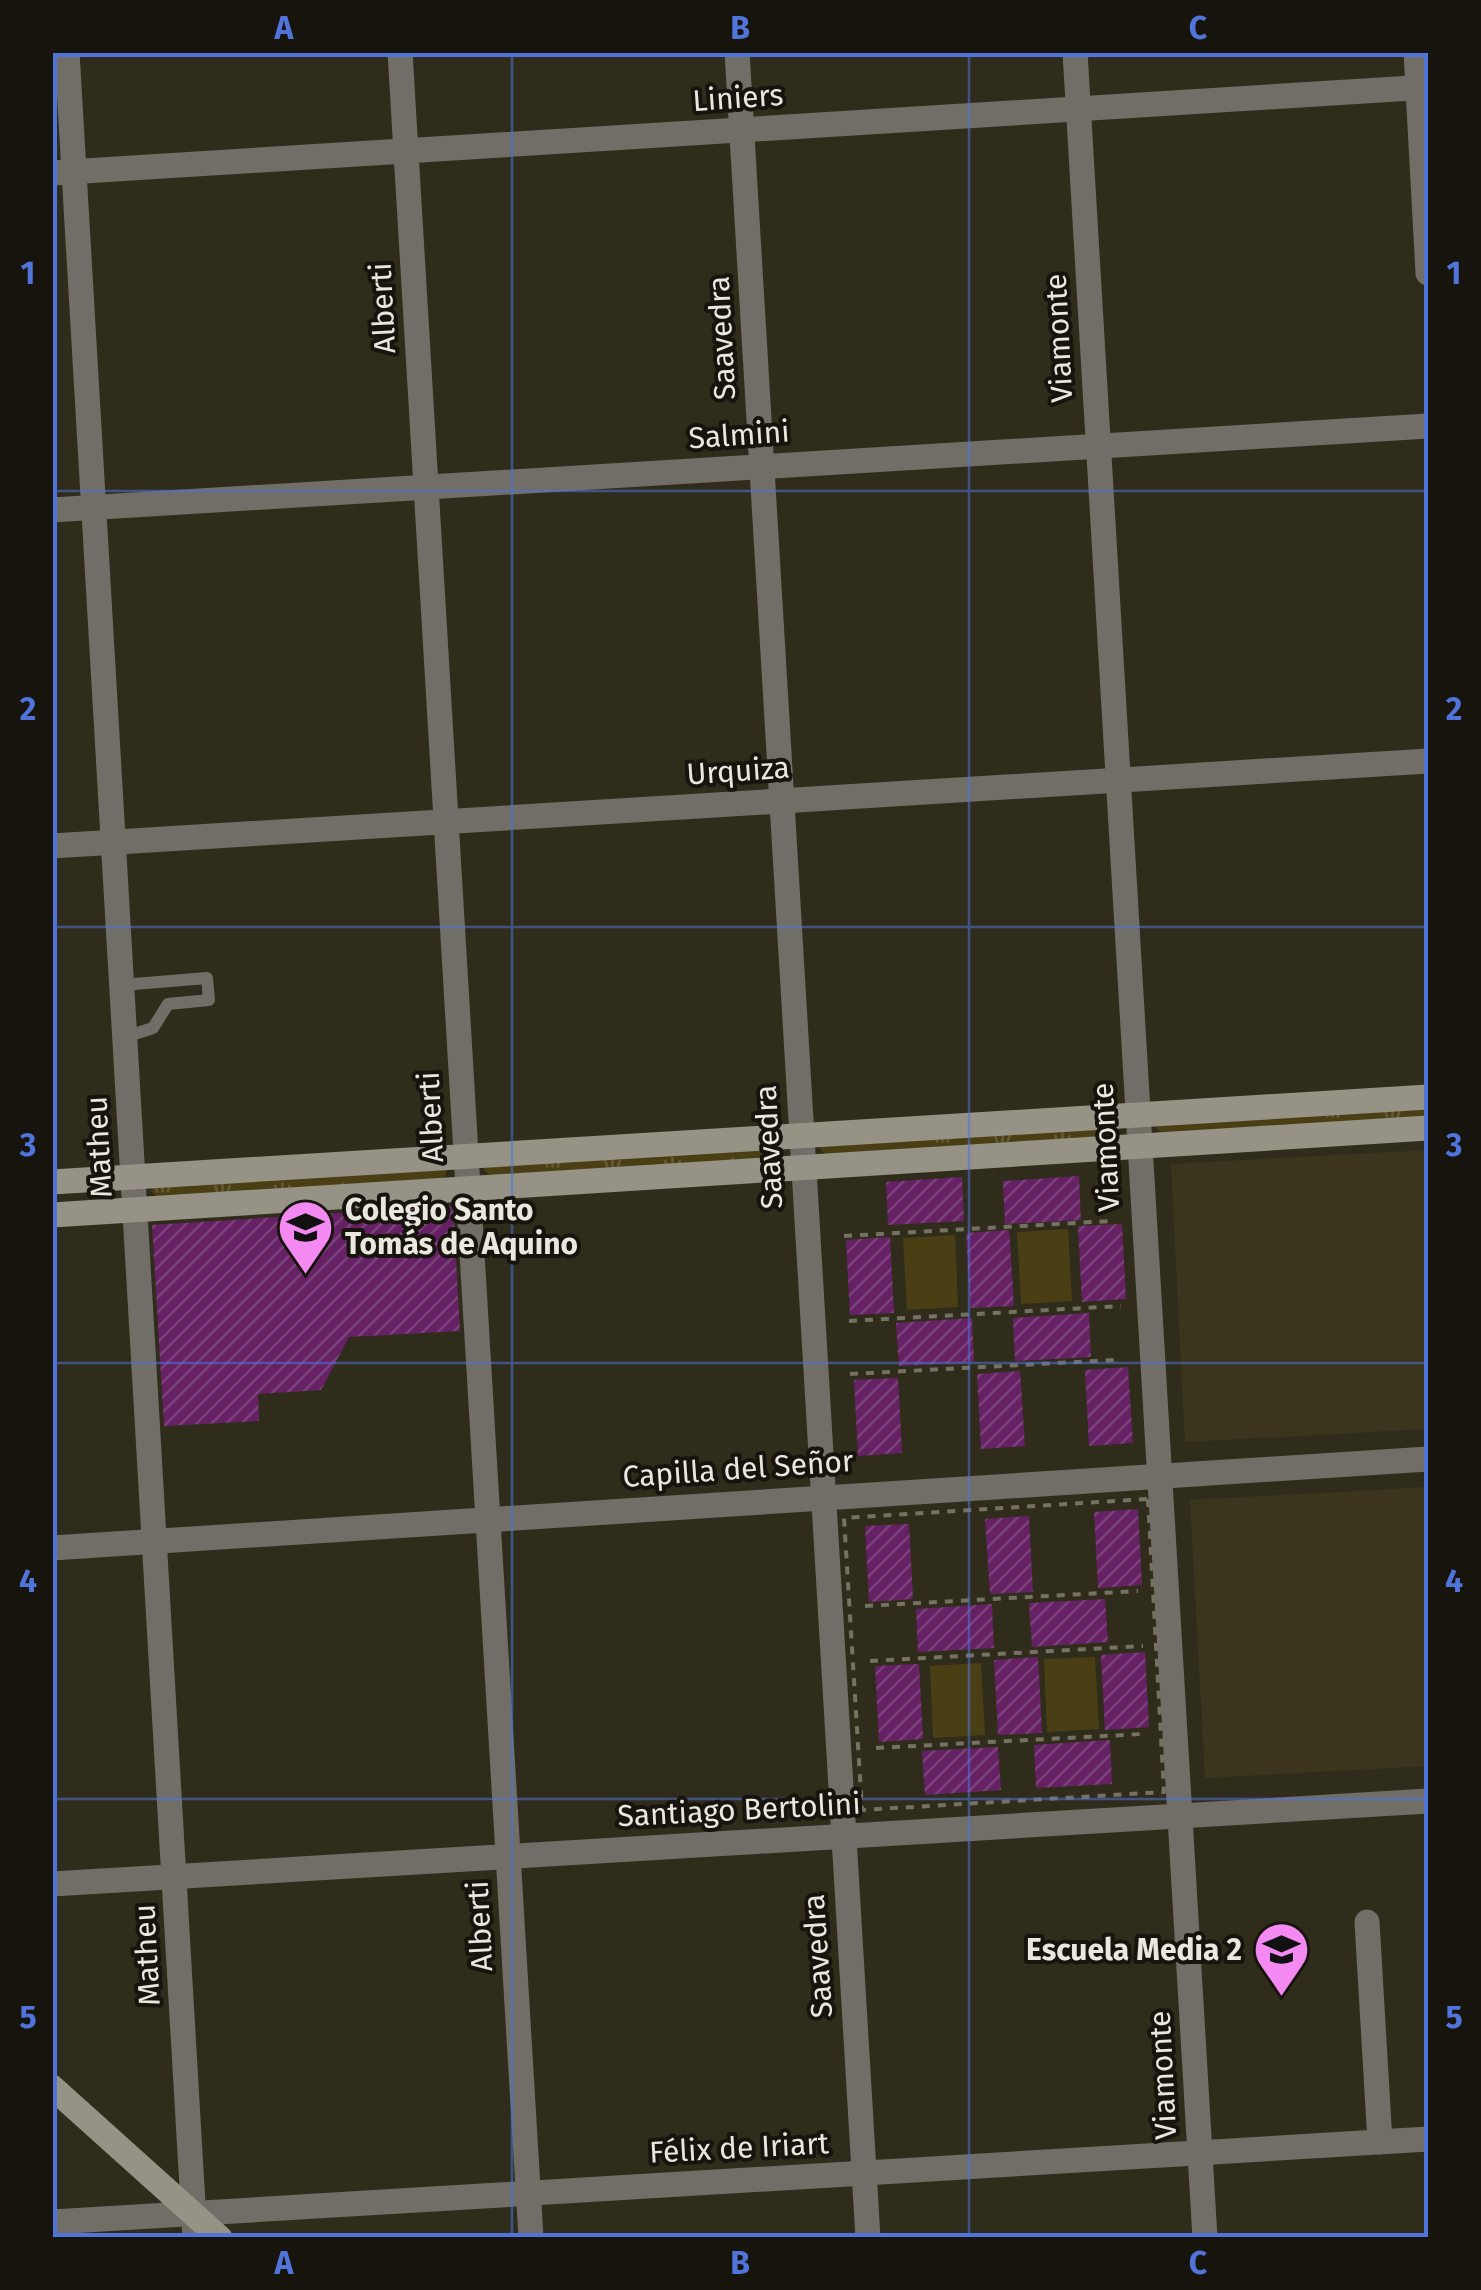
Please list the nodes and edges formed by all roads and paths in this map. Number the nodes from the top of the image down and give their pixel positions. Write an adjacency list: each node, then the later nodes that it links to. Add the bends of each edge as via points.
1 (67, 52): 10 (street, Matheu)
2 (400, 52): 9 (street, Alberti)
3 (738, 52): 8 (street, Saavedra)
4 (1075, 52): 7 (street, Viamonte)
5 (1416, 52): 6 (street)
6 (1423, 88): 7 (street, Liniers); 11 (street)
7 (1078, 110): 8 (street, Liniers); 13 (street, Viamonte)
8 (742, 130): 9 (street, Liniers); 14 (street, Saavedra)
9 (406, 152): 10 (street, Liniers); 15 (street, Alberti)
10 (63, 173): 16 (street, Matheu)
11 (1428, 273)
12 (1428, 426): 13 (street, Salmini)
13 (1098, 446): 14 (street, Salmini); 19 (street, Viamonte)
14 (762, 466): 15 (street, Salmini); 20 (street, Saavedra)
15 (426, 487): 16 (street, Salmini); 21 (street, Alberti)
16 (94, 508): 17 (street, Salmini); 22 (street, Matheu)
17 (52, 510)
18 (1428, 761): 19 (street, Urquiza)
19 (1118, 780): 20 (street, Urquiza); 27 (street, Viamonte)
20 (781, 801): 21 (street, Urquiza); 29 (street, Saavedra)
21 (446, 822): 22 (street, Urquiza); 31 (street, Alberti)
22 (114, 842): 23 (street, Urquiza); 24 (street, Matheu)
23 (52, 846)
24 (122, 984): 25 (street, Matheu); 25 (lane, via 207,978 209,1000 168,1004 153,1028)
25 (125, 1037): 33 (street, Matheu)
26 (1428, 1097): 27 (main road)
27 (1137, 1115): 29 (main road); 30 (street, Viamonte)
28 (1428, 1128): 30 (main road)
29 (800, 1135): 31 (main road); 32 (street, Saavedra)
30 (1139, 1146): 32 (main road); 45 (street, Viamonte)
31 (466, 1156): 33 (main road); 35 (street, Alberti)
32 (802, 1168): 35 (main road); 46 (street, Saavedra)
33 (133, 1176): 34 (main road); 36 (street, Matheu)
34 (52, 1182)
35 (468, 1188): 36 (main road); 47 (street, Alberti)
36 (135, 1210): 37 (main road); 48 (street, Matheu)
37 (52, 1215)
38 (1111, 1221): 39 (path)
39 (844, 1236)
40 (1121, 1306): 41 (path)
41 (848, 1321)
42 (1114, 1360): 43 (path)
43 (850, 1374)
44 (1428, 1458): 45 (street, Capilla del Señor)
45 (1159, 1473): 46 (street, Capilla del Señor); 58 (street, Viamonte)
46 (823, 1496): 47 (street, Capilla del Señor); 59 (street, Saavedra)
47 (488, 1518): 48 (street, Capilla del Señor); 60 (street, Alberti)
48 (155, 1541): 49 (street, Capilla del Señor); 61 (street, Matheu)
49 (52, 1548)
50 (1138, 1591): 51 (path)
51 (866, 1606)
52 (1143, 1646): 53 (path)
53 (870, 1661)
54 (1142, 1734): 55 (path)
55 (876, 1748)
56 (1164, 1792): 56 (path, via 862,1810 844,1518 1148,1499)
57 (1428, 1800): 58 (street, Santiago Bertolini)
58 (1180, 1816): 59 (street, Santiago Bertolini); 67 (street, Viamonte)
59 (843, 1836): 60 (street, Santiago Bertolini); 68 (street, Saavedra)
60 (508, 1856): 61 (street, Santiago Bertolini); 69 (street, Alberti)
61 (175, 1877): 62 (street, Santiago Bertolini); 71 (street, Matheu)
62 (52, 1884)
63 (1367, 1922): 66 (street)
64 (52, 2087): 71 (main road)
65 (1428, 2139): 66 (street, Félix de Iriart)
66 (1380, 2142): 67 (street, Félix de Iriart)
67 (1200, 2153): 68 (street, Félix de Iriart); 75 (street, Viamonte)
68 (864, 2173): 69 (street, Félix de Iriart); 74 (street, Saavedra)
69 (528, 2194): 71 (street, Félix de Iriart); 73 (street, Alberti)
70 (52, 2222): 71 (street, Félix de Iriart)
71 (194, 2226): 72 (main road)
72 (220, 2238)
73 (531, 2238)
74 (868, 2238)
75 (1205, 2238)

